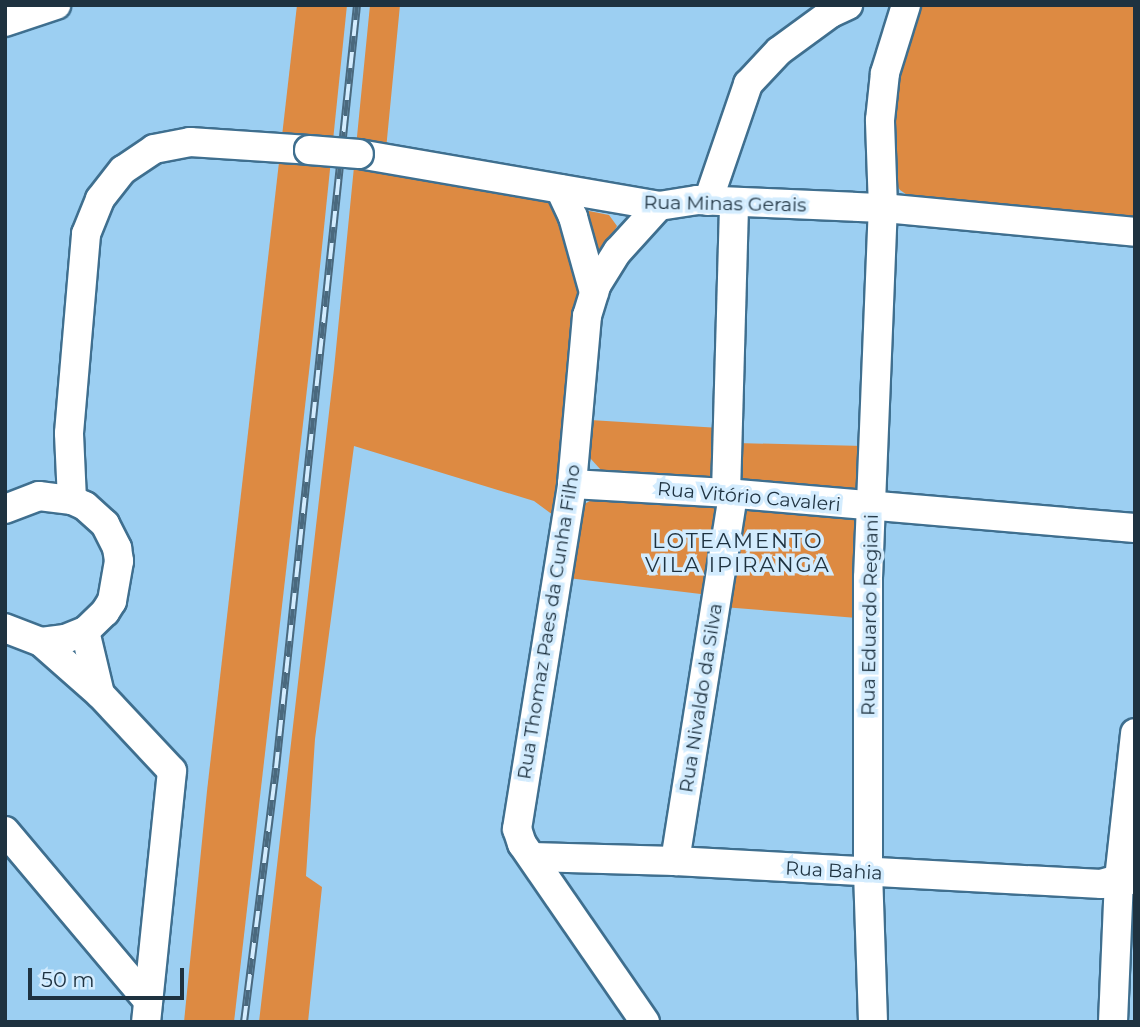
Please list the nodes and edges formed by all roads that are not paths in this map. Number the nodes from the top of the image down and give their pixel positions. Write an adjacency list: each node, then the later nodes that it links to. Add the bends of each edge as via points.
1 (56, 5): 4 (street)
2 (848, 5): 6 (street, Rua Nivaldo da Silva, via 779,51 748,84)
3 (906, 5): 8 (street, via 885,73 880,120)
4 (5, 22)
5 (560, 189): 7 (street, Rua Minas Gerais); 10 (street, via 573,217); 11 (street, Rua Minas Gerais, bridge, via 359,154 190,142 154,149 123,170 100,200 86,234)
6 (721, 202): 7 (street, Rua Minas Gerais); 8 (street, Rua Minas Gerais); 13 (street, Rua Nivaldo da Silva)
7 (659, 206): 10 (street, Rua Thomaz Paes da Cunha Filho, via 618,251)
8 (883, 208): 9 (street, Rua Minas Gerais); 16 (street, Rua Eduardo Regiani)
9 (1135, 232)
10 (594, 292): 12 (street, Rua Thomaz Paes da Cunha Filho, via 582,339)
11 (69, 433): 14 (street); 15 (street)
12 (572, 484): 13 (street, Rua Vitório Cavaleri); 25 (street, Rua Thomaz Paes da Cunha Filho, via 517,824)
13 (730, 494): 16 (street, Rua Vitório Cavaleri); 26 (street, Rua Nivaldo da Silva)
14 (39, 496): 15 (street); 17 (street)
15 (72, 500): 20 (street, via 104,524 119,561 112,601)
16 (872, 507): 18 (street, Rua Vitório Cavaleri); 27 (street, Rua Eduardo Regiani)
17 (5, 509)
18 (1135, 528)
19 (6, 630): 21 (street)
20 (85, 631): 21 (street); 22 (street)
21 (41, 642): 22 (street)
22 (100, 694): 29 (street, via 172,771)
23 (1135, 733): 28 (street)
24 (5, 831): 29 (street)
25 (532, 858): 26 (street, Rua Bahia); 30 (street, Rua Thomaz Paes da Cunha Filho)
26 (675, 861): 27 (street, Rua Bahia)
27 (868, 873): 28 (street, Rua Bahia, via 1101,884); 31 (street, Rua Eduardo Regiani)
28 (1127, 880): 32 (street)
29 (147, 1011)
30 (645, 1022)
31 (873, 1022)
32 (1113, 1022)

